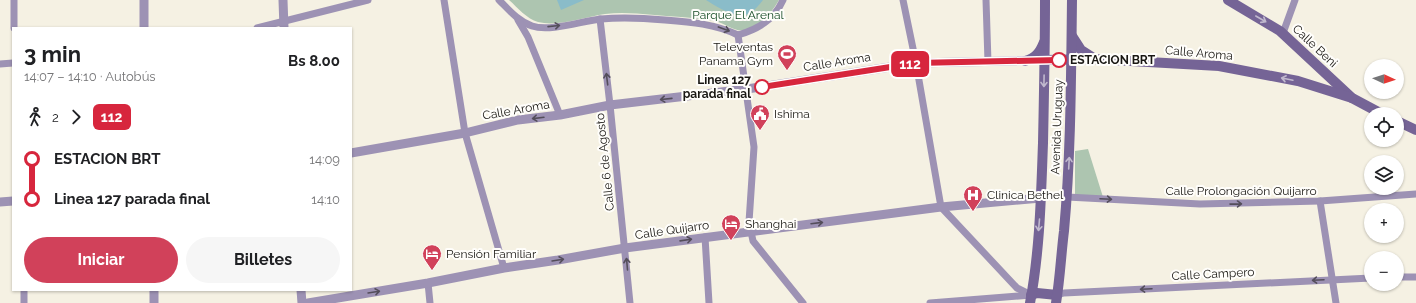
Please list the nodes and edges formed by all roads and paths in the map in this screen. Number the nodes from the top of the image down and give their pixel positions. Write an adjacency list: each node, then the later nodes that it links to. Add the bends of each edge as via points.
1 (14, 0): 17 (street)
2 (144, 0): 18 (street)
3 (283, 0): 16 (street)
4 (368, 0): 16 (street)
5 (444, 0): 41 (street)
6 (499, 0): 14 (street)
7 (783, 0): 22 (street, via 764,25)
8 (903, 0): 30 (street)
9 (986, 0): 28 (street)
10 (1045, 0): 23 (main road, Avenida Uruguay)
11 (1072, 0): 21 (main road, Avenida Uruguay)
12 (1228, 0): 20 (main road, Calle Beni, one-way to 20)
13 (1295, 0): 20 (street)
14 (517, 18): 15 (street, one-way to 15, via 540,28); 38 (street, via 528,37)
15 (600, 19): 22 (street, one-way to 22, via 637,18 697,22 727,30); 36 (street, Calle 6 de Agosto, one-way to 15)
16 (284, 25): 19 (street)
17 (14, 27)
18 (144, 27)
19 (266, 27)
20 (1283, 33): 31 (main road, Calle Beni)
21 (1072, 35): 24 (main road, Avenida Uruguay); 25 (main road, via 1081,50)
22 (738, 36): 34 (street)
23 (1045, 40): 26 (main road, Avenida Uruguay); 27 (main road, via 1040,52 1033,59)
24 (1072, 59): 25 (main road, Calle Aroma); 26 (main road, Calle Aroma); 44 (main road, Avenida Uruguay, one-way to 24)
25 (1095, 59): 33 (main road, Calle Aroma, one-way to 25, via 1219,66)
26 (1045, 60): 27 (street, Calle Aroma); 45 (main road, Avenida Uruguay, one-way to 45)
27 (1025, 61): 28 (street, Calle Aroma)
28 (988, 62): 30 (street, Calle Aroma)
29 (12, 63): 32 (street)
30 (916, 63): 34 (street, Calle Aroma); 49 (street)
31 (1316, 63): 33 (main road, via 1317,76); 35 (main road, Calle Beni)
32 (0, 64)
33 (1307, 84): 35 (main road, Calle Aroma)
34 (747, 89): 36 (street, Calle Aroma, one-way to 36); 50 (street, via 754,147)
35 (1352, 98): 37 (main road, Calle Beni)
36 (610, 105): 38 (street, Calle Aroma); 52 (street, Calle 6 de Agosto)
37 (1369, 107)
38 (560, 115): 41 (street, Calle Aroma, one-way to 41, via 518,120)
39 (1404, 124): 40 (main road)
40 (1416, 130)
41 (465, 133): 42 (street, Calle Aroma); 53 (street)
42 (352, 153)
43 (1416, 194): 47 (street, Calle Prolongación Quijarro)
44 (1067, 197): 47 (street, Calle Prolongación Quijarro, one-way to 47, via 1200,204); 63 (main road, Avenida Uruguay)
45 (1041, 198): 49 (street, Calle Quijarro); 62 (main road, Avenida Uruguay, one-way to 62)
46 (12, 201): 48 (street)
47 (1320, 201): 57 (street)
48 (0, 202)
49 (941, 207): 50 (street, Calle Quijarro, one-way to 49); 62 (street, via 1017,288)
50 (750, 232): 51 (street, Calle Quijarro); 71 (street, via 753,241)
51 (705, 238): 52 (street, Calle Quijarro, one-way to 51); 70 (street)
52 (625, 248): 53 (street, Calle Quijarro, one-way to 52); 69 (street, Calle 6 de Agosto, one-way to 52)
53 (504, 268): 58 (street, Calle Quijarro)
54 (1404, 277): 55 (street)
55 (1416, 277)
56 (1364, 278): 57 (street, Calle Campero)
57 (1332, 280): 63 (street, Calle Campero, one-way to 63, via 1064,293); 73 (street)
58 (428, 283): 67 (street, Calle Quijarro, one-way to 58); 68 (street)
59 (24, 291): 64 (street)
60 (154, 291): 65 (street)
61 (301, 291): 66 (street)
62 (1031, 299): 63 (main road, via 1037,293); 72 (street)
63 (1056, 299)
64 (24, 303)
65 (154, 303)
66 (302, 303)
67 (308, 303)
68 (430, 303)
69 (630, 303)
70 (709, 303)
71 (802, 303)
72 (930, 303)
73 (1336, 303)

